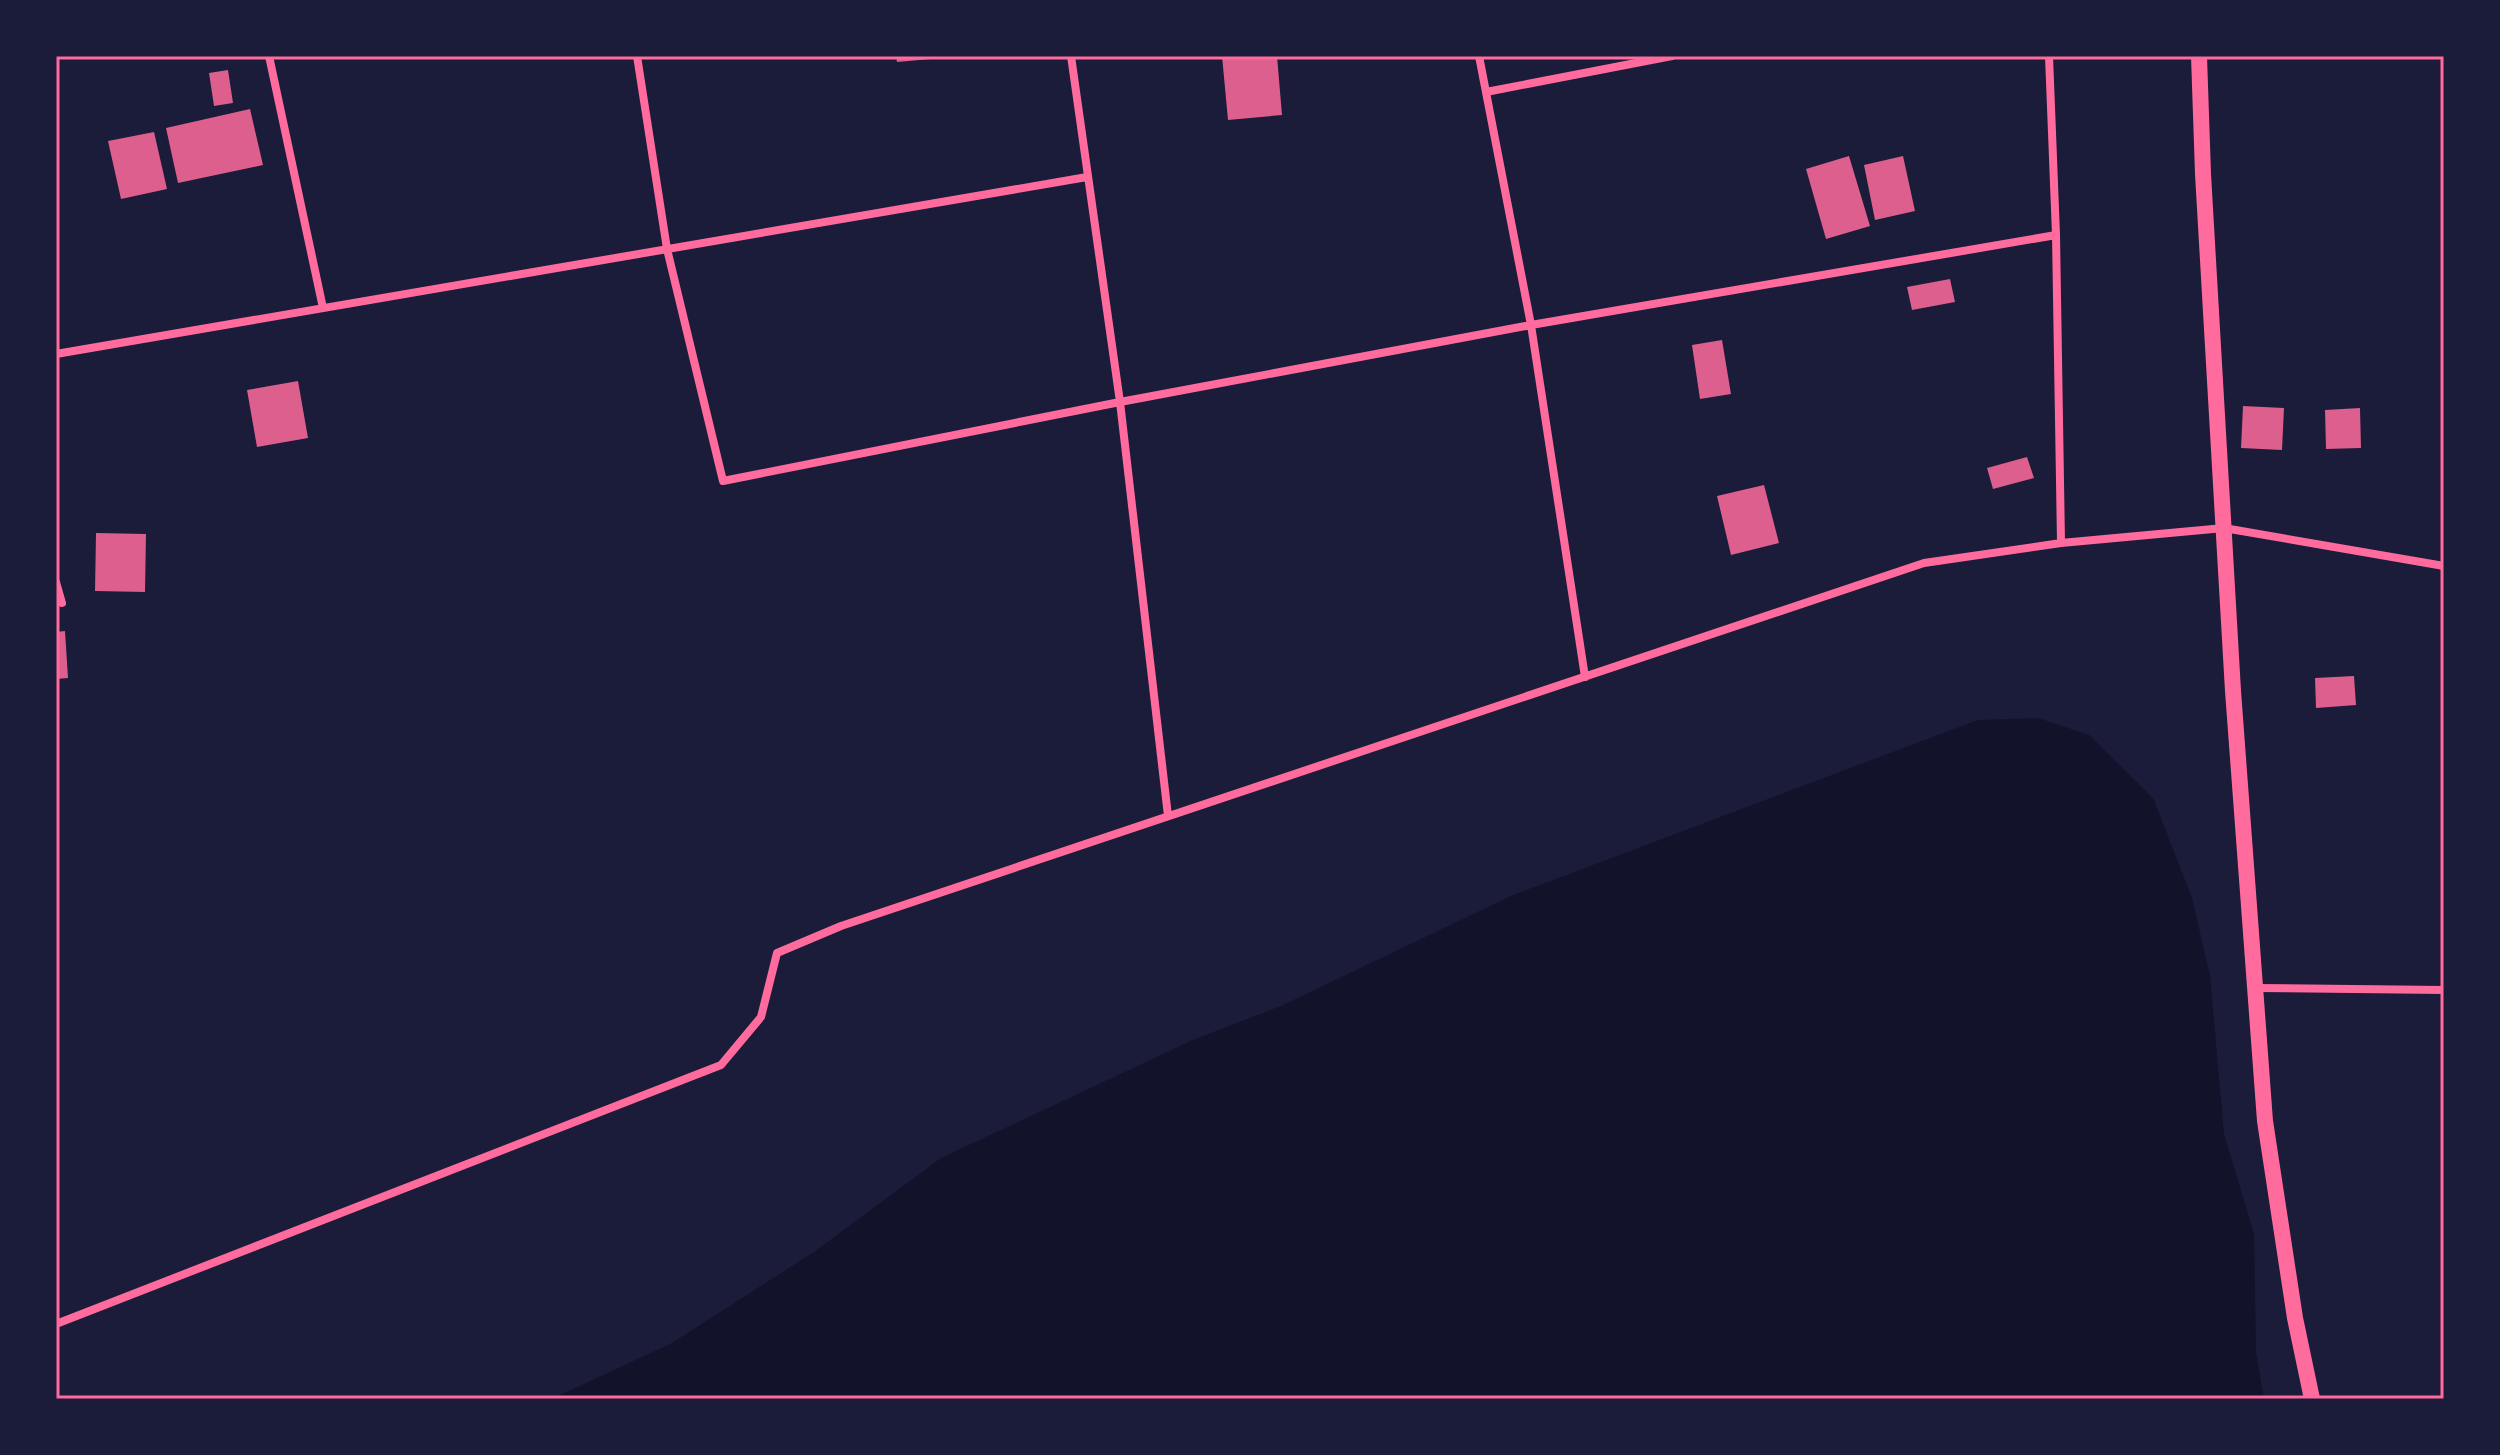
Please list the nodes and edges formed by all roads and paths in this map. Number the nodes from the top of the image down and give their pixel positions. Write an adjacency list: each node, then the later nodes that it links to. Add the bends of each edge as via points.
1 (269, 56): 12 (street)
2 (637, 56): 11 (street)
3 (1071, 56): 9 (street)
4 (1479, 56): 8 (street)
5 (1672, 56): 8 (street)
6 (2049, 56): 10 (street)
7 (2199, 56): 16 (main road)
8 (1486, 92): 13 (street)
9 (1087, 177): 11 (street); 15 (street)
10 (2056, 235): 13 (street); 17 (street)
11 (667, 249): 12 (street); 15 (street, via 723,481)
12 (323, 308): 14 (street)
13 (1531, 325): 15 (street); 21 (street)
14 (56, 354)
15 (1120, 402): 22 (street)
16 (2224, 528): 17 (street); 18 (street); 23 (main road)
17 (2061, 543): 21 (street, via 1924,563)
18 (2444, 566)
19 (56, 582): 20 (street)
20 (62, 603)
21 (1585, 677): 22 (street)
22 (1168, 816): 25 (street, via 841,926 777,953 761,1017 721,1065)
23 (2256, 988): 24 (street); 26 (main road, via 2265,1121)
24 (2444, 990)
25 (56, 1324)
26 (2312, 1399)

